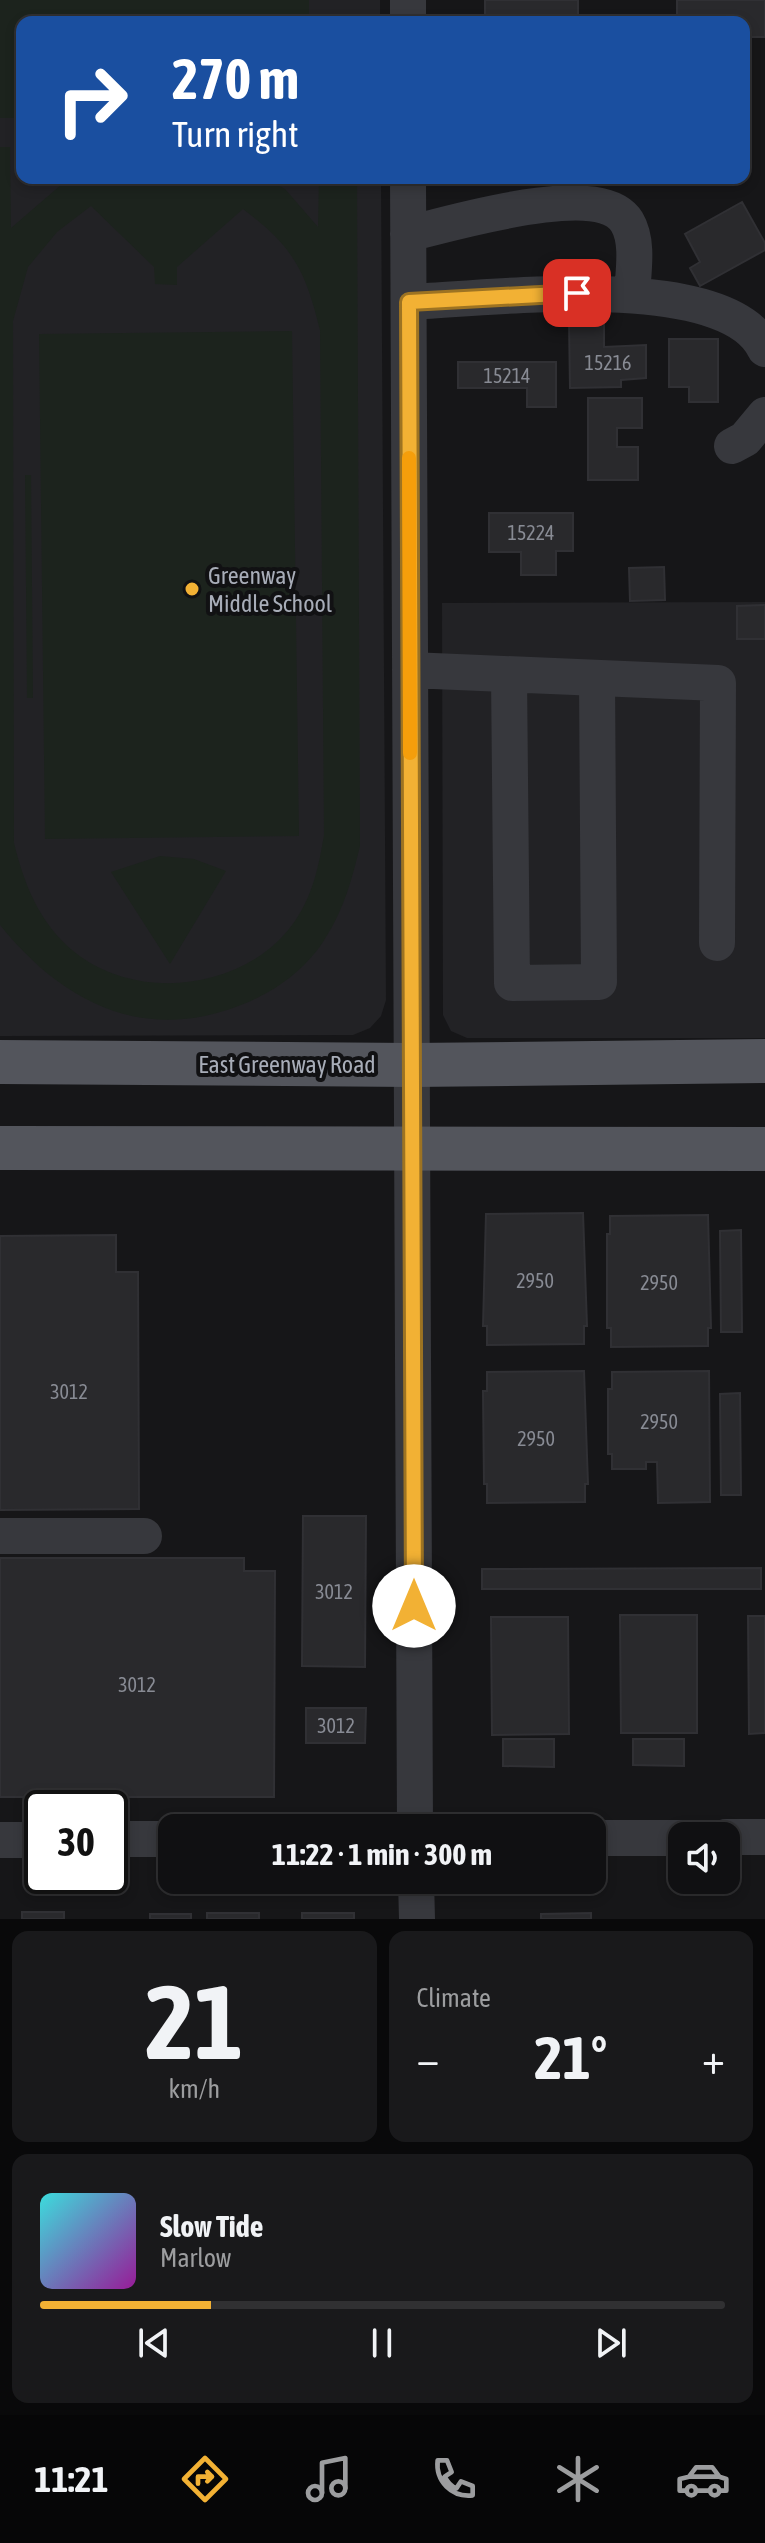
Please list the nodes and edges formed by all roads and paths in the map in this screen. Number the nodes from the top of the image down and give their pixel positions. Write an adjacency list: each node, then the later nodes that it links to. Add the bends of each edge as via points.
1 (408, 184): 2 (street)
2 (408, 234): 3 (street, via 561,202 618,213 628,223 634,246); 4 (street)
3 (632, 295): 4 (street, via 556,293); 5 (street, via 691,304 744,321)
4 (409, 302): 8 (street)
5 (765, 349)
6 (765, 415): 7 (street)
7 (732, 446)
8 (410, 670): 9 (street); 14 (street)
9 (509, 675): 10 (street); 10 (street, via 512,983 599,982)
10 (597, 679): 11 (street, via 718,683)
11 (717, 943)
12 (765, 1061): 14 (main road, East Greenway Road)
13 (0, 1062): 14 (main road, East Greenway Road)
14 (412, 1065): 16 (street)
15 (0, 1148): 16 (main road)
16 (412, 1149): 17 (main road); 20 (street)
17 (765, 1149)
18 (0, 1536): 19 (street)
19 (144, 1536)
20 (415, 1814)
21 (740, 1837): 22 (street)
22 (765, 1837)
23 (606, 1838): 24 (street)
24 (668, 1838)
25 (128, 1839): 26 (street)
26 (158, 1839)
27 (0, 1840): 28 (street)
28 (24, 1840)
29 (416, 1894): 30 (street)
30 (417, 1919)

